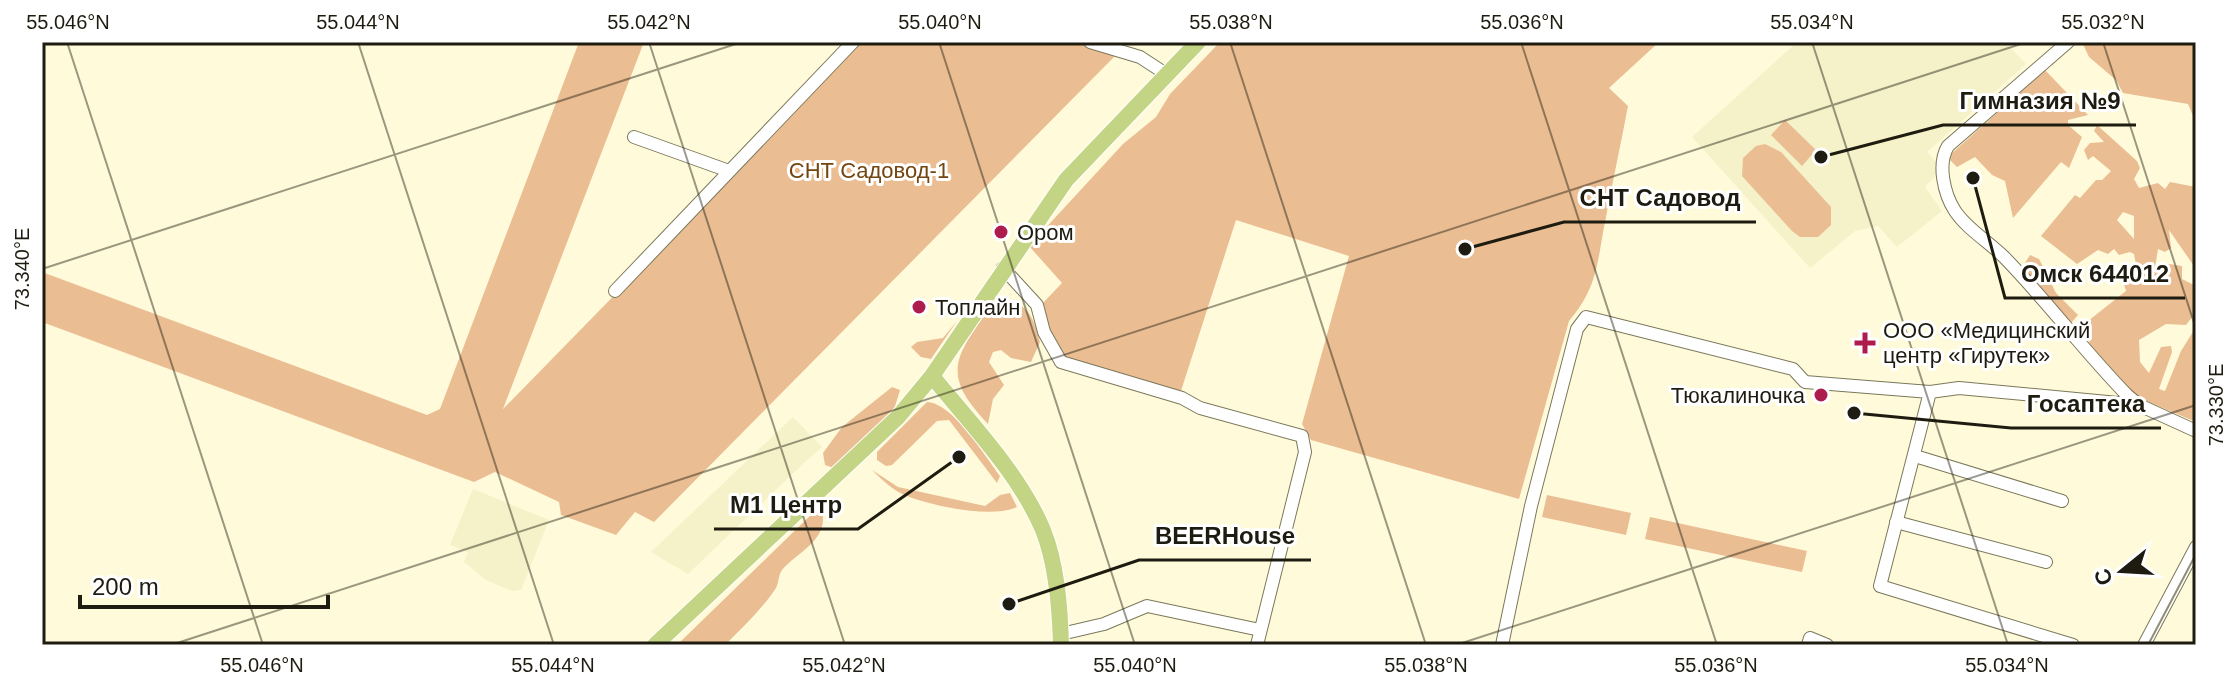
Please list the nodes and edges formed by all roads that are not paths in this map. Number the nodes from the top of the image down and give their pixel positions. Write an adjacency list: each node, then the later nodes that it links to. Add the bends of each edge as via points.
1 (853, 42): 7 (street)
2 (1090, 42): 5 (street, via 1140,57)
3 (1198, 42): 5 (main road)
4 (2068, 42): 12 (street, via 1948,146 1943,171 1955,210)
5 (1166, 74): 8 (main road, via 1066,180)
6 (634, 137): 7 (street)
7 (729, 171): 9 (street)
8 (1003, 268): 10 (main road); 19 (street, via 1037,305 1044,332 1061,362 1302,436 1305,452)
9 (615, 291)
10 (932, 376): 20 (main road, via 1012,479 1043,531); 22 (main road, via 898,417)
11 (1930, 392): 12 (street, via 1959,388); 14 (street); 24 (street, via 1805,382 1793,369 1586,317 1577,329 1531,506)
12 (2139, 405): 13 (street)
13 (2196, 431)
14 (1915, 456): 15 (street); 16 (street)
15 (2062, 501)
16 (1896, 522): 18 (street); 26 (street, via 1880,586)
17 (2196, 547): 27 (street)
18 (2046, 562)
19 (1260, 630): 20 (street, via 1147,606); 23 (street)
20 (1061, 640)
21 (1809, 642): 25 (street)
22 (655, 645)
23 (1257, 645)
24 (1502, 645)
25 (1827, 645)
26 (2073, 645)
27 (2144, 645)

